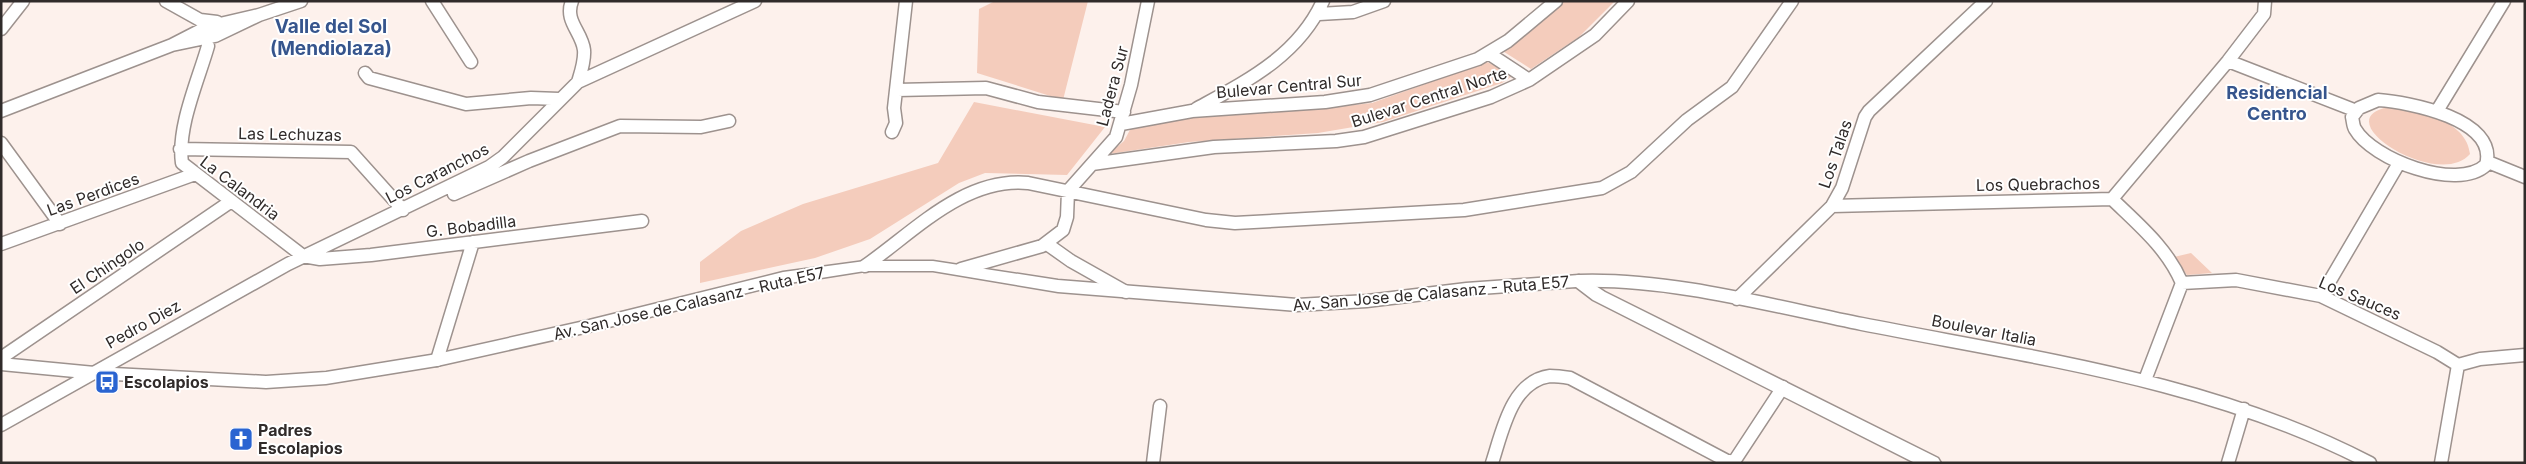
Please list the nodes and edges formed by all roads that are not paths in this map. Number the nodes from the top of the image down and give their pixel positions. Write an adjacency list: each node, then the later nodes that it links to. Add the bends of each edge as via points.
1 (23, 1): 21 (street)
2 (190, 1): 17 (street)
3 (301, 1): 20 (street)
4 (432, 1): 25 (street)
5 (572, 1): 28 (street, via 570,14 584,50)
6 (755, 1): 28 (street, Los Caranchos)
7 (906, 1): 29 (street)
8 (1148, 1): 35 (street, Ladera Sur)
9 (1322, 1): 18 (street)
10 (1384, 1): 18 (street, via 1352,12)
11 (1556, 1): 23 (street, Bulevar Central Sur, via 1508,41)
12 (1628, 1): 27 (street, Bulevar Central Norte, via 1595,34)
13 (1792, 1): 46 (street, via 1732,87 1692,116 1631,172 1602,188 1464,210 1235,223)
14 (1986, 1): 50 (street, Los Talas, via 1869,111 1842,188)
15 (2264, 1): 24 (street, Los Quebrachos, via 2264,14)
16 (2504, 1): 34 (street)
17 (170, 4): 19 (street)
18 (1319, 14): 33 (street, via 1299,39 1268,66)
19 (200, 20): 20 (street); 22 (street, La Calandria)
20 (226, 26): 22 (street); 22 (street, via 207,27)
21 (1, 29)
22 (200, 40): 32 (street, via 172,45); 40 (street, La Calandria)
23 (1488, 53): 27 (street); 33 (street, Bulevar Central Sur, via 1468,63 1350,99)
24 (2228, 61): 31 (street); 48 (street, Los Quebrachos)
25 (471, 62)
26 (365, 73): 30 (street, via 368,78 466,104)
27 (1529, 80): 43 (street, Bulevar Central Norte, via 1491,97 1352,140 1232,146)
28 (578, 82): 30 (street, Los Caranchos)
29 (897, 90): 35 (street, via 986,88 1038,102); 38 (street, via 896,123)
30 (558, 99): 47 (street, Los Caranchos, via 497,162)
31 (2354, 110): 34 (street, via 2364,103 2387,100); 42 (street, via 2352,119 2365,141)
32 (1, 111)
33 (1192, 111): 37 (street, Bulevar Central Sur)
34 (2437, 111): 41 (street, via 2463,125 2482,142 2488,152)
35 (1124, 112): 37 (street, Ladera Sur)
36 (729, 121): 47 (street, via 701,127 620,126 455,194)
37 (1121, 124): 43 (street, Ladera Sur, via 1110,146)
38 (892, 132)
39 (1, 143): 53 (street)
40 (180, 149): 44 (street, La Calandria, via 182,163); 51 (street, Las Lechuzas, via 351,152)
41 (2488, 162): 42 (street, via 2476,172 2456,176); 45 (street)
42 (2399, 163): 63 (street)
43 (1092, 164): 46 (street, Ladera Sur)
44 (196, 174): 49 (street, La Calandria); 53 (street, Las Perdices)
45 (2525, 177)
46 (1068, 191): 56 (street, via 1068,221); 58 (street, via 1017,181 982,186 957,199)
47 (434, 195): 51 (street, Los Caranchos)
48 (2112, 199): 50 (street, Los Quebrachos); 61 (street, via 2168,256)
49 (230, 202): 57 (street, La Calandria); 66 (street, El Chingolo)
50 (1832, 206): 64 (street, Los Talas)
51 (403, 210): 57 (street, Los Caranchos)
52 (642, 221): 54 (street, G. Bobadilla)
53 (60, 224): 55 (street, Las Perdices)
54 (472, 242): 57 (street, G. Bobadilla, via 320,259); 67 (street)
55 (1, 244)
56 (1047, 244): 59 (street); 62 (street)
57 (303, 256): 70 (street, Pedro Diez)
58 (865, 266): 59 (street, Av. San Jose de Calasanz - Ruta E57); 67 (street, Av. San Jose de Calasanz - Ruta E57, via 783,278)
59 (961, 269): 62 (street, Av. San Jose de Calasanz - Ruta E57, via 1042,284)
60 (1579, 281): 62 (street, Av. San Jose de Calasanz - Ruta E57, via 1326,304 1251,303); 64 (street, Boulevar Italia, via 1610,280); 72 (street, Av. San Jose de Calasanz - Ruta E57, via 1600,296)
61 (2182, 283): 63 (street, Los Sauces, via 2236,280); 71 (street)
62 (1126, 292)
63 (2321, 296): 69 (street, Los Sauces)
64 (1737, 298): 71 (street, Boulevar Italia)
65 (2525, 355): 69 (street, via 2480,359)
66 (1, 358)
67 (436, 360): 70 (street, Av. San Jose de Calasanz - Ruta E57, via 326,378 266,382)
68 (1, 364): 70 (street, Av. San Jose de Calasanz - Ruta E57)
69 (2458, 365): 81 (street)
70 (95, 373): 75 (street, Pedro Diez)
71 (2146, 380): 74 (street, Boulevar Italia)
72 (1783, 387): 77 (street, via 1736,460 1729,462 1570,378 1559,375 1541,378 1518,392); 78 (street, Av. San Jose de Calasanz - Ruta E57)
73 (1160, 406): 76 (street)
74 (2244, 409): 79 (street); 80 (street, Boulevar Italia, via 2332,443)
75 (1, 425)
76 (1152, 463)
77 (1492, 463)
78 (1932, 463)
79 (2228, 463)
80 (2370, 463)
81 (2441, 463)

